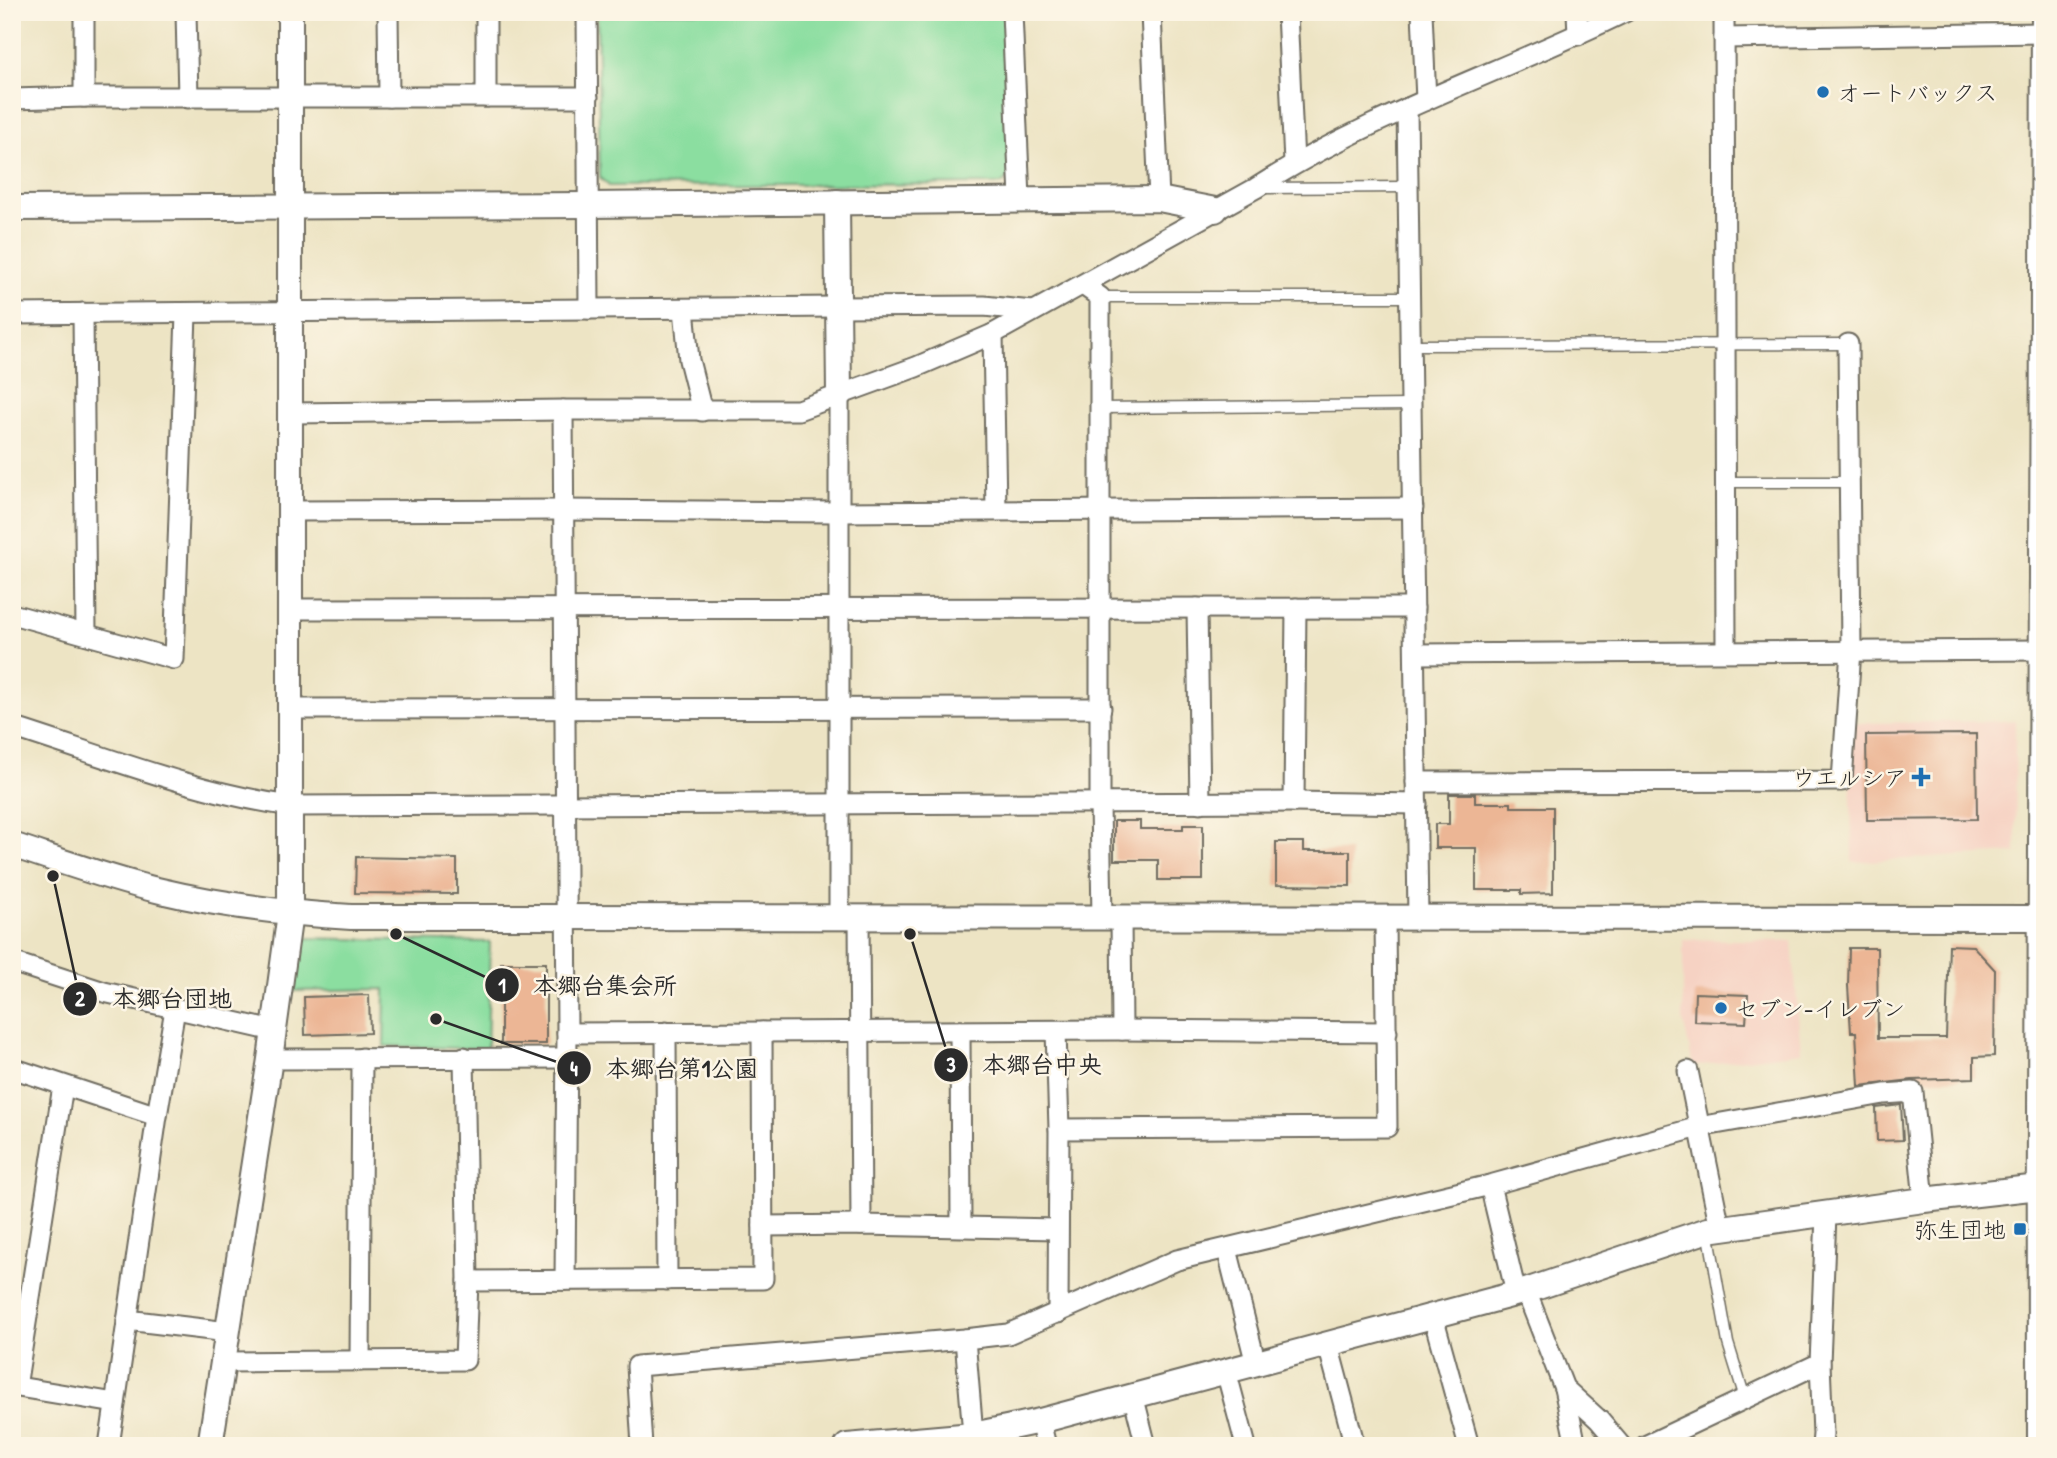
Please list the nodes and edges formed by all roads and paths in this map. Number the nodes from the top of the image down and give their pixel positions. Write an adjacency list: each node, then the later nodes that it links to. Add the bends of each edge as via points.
1 (84, 12): 17 (street)
2 (186, 12): 22 (street)
3 (290, 12): 18 (street)
4 (388, 12): 19 (street)
5 (486, 12): 20 (street)
6 (587, 12): 21 (street)
7 (1012, 12): 30 (street)
8 (1151, 12): 29 (street)
9 (1287, 12): 26 (street)
10 (1422, 12): 24 (street)
11 (1577, 12): 15 (street)
12 (1625, 12): 15 (street)
13 (1724, 12): 16 (street)
14 (2044, 23): 16 (street); 75 (street)
15 (1578, 35): 24 (street)
16 (1724, 38): 48 (street)
17 (84, 97): 22 (street); 23 (street)
18 (291, 97): 19 (street); 22 (street); 34 (street)
19 (389, 97): 20 (street)
20 (486, 97): 21 (street)
21 (588, 97): 32 (street)
22 (188, 98)
23 (12, 99)
24 (1426, 100): 25 (street)
25 (1407, 108): 26 (street); 27 (street)
26 (1294, 163): 28 (street)
27 (1408, 187): 28 (lane); 38 (street)
28 (1256, 188): 35 (street)
29 (1159, 198): 30 (street); 35 (street)
30 (1020, 199): 31 (street)
31 (837, 202): 32 (street); 39 (street)
32 (589, 205): 34 (street); 40 (street)
33 (12, 208): 34 (street)
34 (292, 208): 43 (street)
35 (1215, 210): 36 (street)
36 (1083, 285): 37 (street); 42 (street)
37 (1100, 297): 38 (lane); 53 (street)
38 (1410, 297): 50 (street)
39 (837, 307): 41 (street); 42 (street, via 984,306); 51 (street)
40 (589, 309): 41 (street); 43 (street)
41 (684, 309): 55 (street, via 688,360)
42 (1033, 311): 47 (street)
43 (290, 312): 45 (street); 56 (street)
44 (83, 313): 45 (street); 46 (street); 73 (street)
45 (186, 313): 73 (street, via 174,659)
46 (12, 314)
47 (993, 334): 51 (street); 62 (street)
48 (1725, 343): 49 (lane); 50 (lane); 57 (street)
49 (1848, 344): 58 (street)
50 (1410, 345): 52 (street)
51 (839, 395): 55 (street, via 797,410); 64 (street)
52 (1411, 405): 53 (lane); 59 (street)
53 (1100, 408): 60 (street)
54 (563, 410): 55 (street); 56 (street); 61 (street)
55 (702, 411)
56 (291, 413): 63 (street)
57 (1726, 482): 58 (lane); 76 (street)
58 (1849, 482): 74 (street)
59 (1413, 508): 60 (street); 70 (street)
60 (1099, 509): 62 (street); 67 (street)
61 (564, 510): 63 (street); 64 (street); 65 (street)
62 (996, 510): 64 (street)
63 (290, 511): 71 (street)
64 (839, 512): 66 (street)
65 (564, 608): 66 (street); 71 (street); 78 (street)
66 (838, 608): 67 (street); 79 (street)
67 (1101, 608): 68 (street); 80 (street)
68 (1197, 608): 69 (street); 85 (street)
69 (1296, 608): 70 (street); 84 (street)
70 (1414, 608): 77 (street)
71 (290, 609): 81 (street)
72 (12, 614): 73 (street)
73 (86, 634)
74 (1851, 650): 75 (street); 76 (street); 83 (street, via 1842,781)
75 (2042, 650): 98 (street)
76 (1726, 651): 77 (street)
77 (1415, 654): 83 (street)
78 (565, 708): 79 (street); 81 (street); 90 (street)
79 (839, 708): 80 (street); 86 (street)
80 (1101, 708): 87 (street)
81 (290, 709): 89 (street)
82 (12, 727): 89 (street, via 204,788)
83 (1416, 782): 88 (street)
84 (1294, 802): 85 (street); 88 (street)
85 (1200, 803): 87 (street)
86 (839, 804): 87 (street); 90 (street); 93 (street)
87 (1100, 804): 95 (street)
88 (1417, 804): 97 (street)
89 (291, 806): 90 (street); 92 (street)
90 (565, 806): 94 (street)
91 (12, 845): 92 (street, via 160,891)
92 (290, 913): 94 (street); 103 (street)
93 (849, 916): 94 (street); 95 (street); 101 (street)
94 (565, 917): 106 (street)
95 (1112, 918): 96 (street); 102 (street)
96 (1384, 918): 97 (street); 109 (street)
97 (1418, 918): 98 (street)
98 (2042, 918): 121 (street)
99 (12, 962): 100 (street)
100 (175, 1009): 103 (street); 117 (street)
101 (860, 1030): 104 (street); 108 (street); 124 (street)
102 (1122, 1030): 105 (street); 109 (street)
103 (274, 1031): 113 (street)
104 (960, 1031): 105 (street); 126 (street)
105 (1056, 1031): 119 (street)
106 (567, 1032): 107 (street); 112 (street)
107 (666, 1032): 108 (street); 131 (street)
108 (762, 1032): 125 (street)
109 (1387, 1032): 119 (street, via 1387,1127)
110 (464, 1057): 111 (street); 112 (street); 132 (street)
111 (362, 1058): 113 (street); 140 (street)
112 (566, 1058): 130 (street)
113 (270, 1059): 137 (street)
114 (12, 1068): 116 (street)
115 (1688, 1071): 118 (street)
116 (63, 1086): 117 (street); 145 (street)
117 (157, 1116): 136 (street)
118 (1699, 1127): 120 (street); 122 (street, via 1913,1092); 128 (street)
119 (1059, 1129): 127 (street)
120 (1490, 1185): 129 (street); 133 (street)
121 (2039, 1187): 122 (street); 166 (street)
122 (1924, 1200): 123 (street)
123 (1826, 1215): 128 (street); 142 (street)
124 (861, 1225): 125 (street); 126 (street)
125 (763, 1226): 131 (street, via 763,1279)
126 (961, 1226): 127 (street)
127 (1057, 1228): 134 (street)
128 (1714, 1229): 133 (street); 148 (lane, via 1728,1343)
129 (1227, 1249): 134 (street, via 1177,1260); 143 (street)
130 (565, 1280): 131 (street); 132 (street)
131 (667, 1280)
132 (468, 1281): 140 (street, via 465,1360)
133 (1521, 1292): 135 (street); 146 (street)
134 (1058, 1313): 138 (street, via 1008,1334)
135 (1433, 1316): 139 (street); 161 (street)
136 (127, 1320): 137 (street); 149 (street)
137 (228, 1332): 141 (street)
138 (965, 1339): 151 (street); 155 (street, via 637,1366)
139 (1328, 1345): 143 (street); 160 (street)
140 (360, 1361): 141 (street)
141 (223, 1362): 154 (street)
142 (1821, 1363): 148 (street); 165 (street)
143 (1256, 1364): 144 (street)
144 (1226, 1371): 147 (street); 159 (street)
145 (14, 1387): 149 (street)
146 (1563, 1388): 162 (street); 163 (street)
147 (1133, 1395): 150 (street); 158 (street)
148 (1745, 1398): 164 (street)
149 (115, 1403): 153 (street)
150 (1040, 1421): 151 (street); 157 (street)
151 (974, 1440): 152 (street)
152 (856, 1445): 156 (street)
153 (108, 1446)
154 (210, 1446)
155 (642, 1446)
156 (847, 1446)
157 (1046, 1446)
158 (1146, 1446)
159 (1246, 1446)
160 (1355, 1446)
161 (1469, 1446)
162 (1576, 1446)
163 (1621, 1446)
164 (1645, 1446)
165 (1822, 1446)
166 (2040, 1446)

